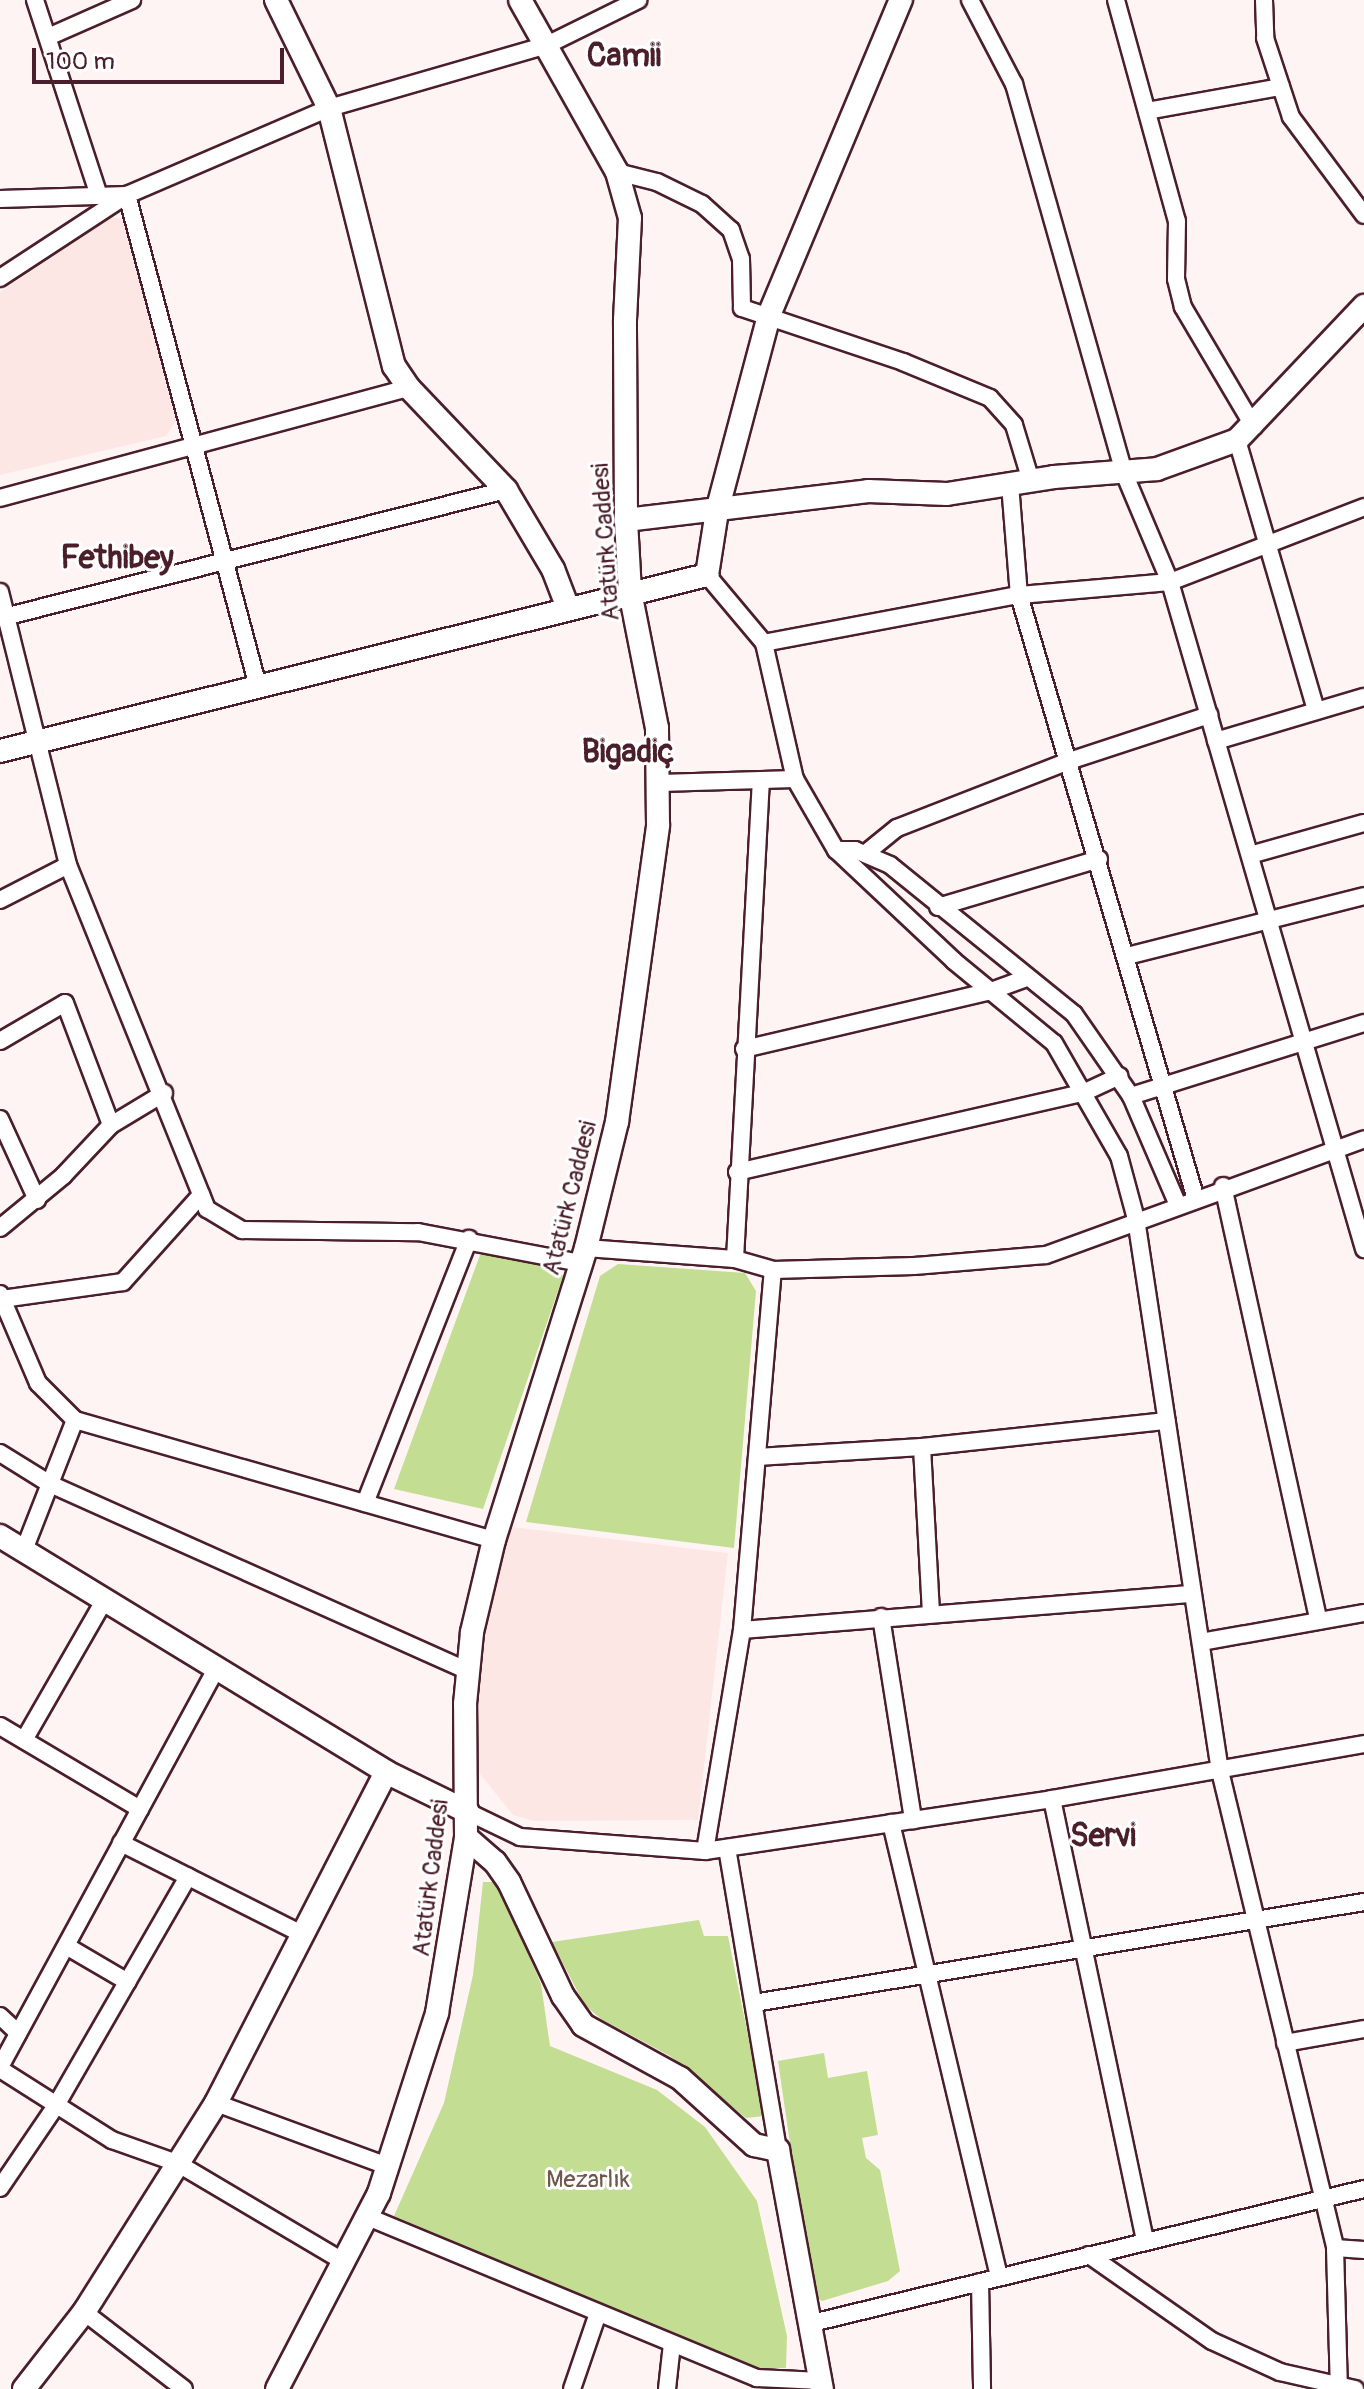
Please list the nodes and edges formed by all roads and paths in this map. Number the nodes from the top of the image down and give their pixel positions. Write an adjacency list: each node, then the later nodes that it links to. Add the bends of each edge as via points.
1 (35, 0): 11 (street)
2 (132, 0): 11 (street)
3 (276, 0): 14 (street)
4 (520, 0): 12 (street, Atatürk Caddesi)
5 (638, 0): 10 (street)
6 (901, 0): 23 (street)
7 (970, 0): 27 (street, via 1014,84)
8 (1116, 0): 15 (street)
9 (1264, 0): 13 (street, via 1265,38)
10 (621, 4): 12 (street)
11 (48, 37): 17 (street)
12 (547, 45): 14 (street); 16 (street, Atatürk Caddesi)
13 (1281, 87): 15 (street); 20 (street, via 1291,117)
14 (329, 108): 18 (street); 24 (street, via 390,353)
15 (1147, 111): 25 (street, via 1177,221 1176,279 1183,307)
16 (617, 172): 23 (street, via 657,182 702,204 731,230 741,259 742,308); 33 (street, Atatürk Caddesi, via 630,218)
17 (98, 193): 18 (street); 19 (street)
18 (127, 195): 21 (street); 26 (street)
19 (0, 199)
20 (1364, 215)
21 (0, 278)
22 (1364, 306): 25 (street)
23 (769, 315): 28 (street, via 990,398 1014,425); 32 (street)
24 (409, 388): 26 (street); 29 (street, via 490,467)
25 (1246, 434): 27 (street, via 1157,469); 34 (street)
26 (191, 447): 30 (street); 35 (street)
27 (1124, 473): 28 (street); 37 (street)
28 (1021, 482): 32 (street, via 947,494 868,491); 40 (street)
29 (506, 490): 35 (street); 41 (street, via 553,569)
30 (0, 498)
31 (1364, 507): 34 (street)
32 (717, 511): 33 (street); 36 (street)
33 (626, 520): 39 (street, Atatürk Caddesi)
34 (1270, 542): 37 (street); 46 (street)
35 (227, 558): 42 (street); 44 (street)
36 (707, 575): 39 (street); 43 (street)
37 (1170, 582): 40 (street); 47 (street)
38 (0, 592): 42 (street)
39 (630, 592): 41 (street); 54 (street, Atatürk Caddesi, via 657,728)
40 (1019, 595): 43 (street); 51 (street)
41 (567, 606): 44 (street)
42 (4, 617): 48 (street)
43 (764, 643): 52 (street)
44 (257, 683): 48 (street)
45 (1364, 697): 46 (street)
46 (1316, 711): 49 (street)
47 (1209, 715): 49 (street); 51 (street)
48 (38, 740): 50 (street); 60 (street)
49 (1216, 741): 58 (street)
50 (0, 751)
51 (1066, 762): 57 (street, via 897,828); 59 (street)
52 (795, 779): 53 (street); 56 (street)
53 (761, 781): 54 (street); 71 (street)
54 (660, 783): 91 (street, Atatürk Caddesi, via 617,1122)
55 (1364, 823): 58 (street)
56 (836, 850): 57 (street); 67 (street)
57 (866, 853): 63 (street, via 890,865)
58 (1250, 855): 64 (street)
59 (1099, 859): 63 (street); 65 (street)
60 (68, 865): 62 (street); 75 (street)
61 (1364, 896): 64 (street)
62 (0, 900)
63 (938, 907): 66 (street)
64 (1269, 920): 65 (street); 70 (street)
65 (1127, 956): 73 (street)
66 (1024, 979): 67 (street); 72 (street, via 1074,1014)
67 (991, 991): 71 (street); 74 (street, via 1038,1025)
68 (1364, 1023): 70 (street)
69 (0, 1041): 78 (street, via 65,1003)
70 (1305, 1041): 73 (street); 80 (street)
71 (744, 1049): 81 (street)
72 (1119, 1076): 74 (street); 76 (street)
73 (1164, 1088): 76 (street); 84 (street)
74 (1085, 1092): 81 (street); 87 (street, via 1119,1156)
75 (164, 1093): 78 (street); 83 (street)
76 (1131, 1096): 86 (street)
77 (0, 1119): 85 (street)
78 (111, 1125): 85 (street)
79 (1364, 1139): 80 (street)
80 (1337, 1147): 82 (street); 90 (street)
81 (737, 1172): 92 (street)
82 (1223, 1186): 84 (street); 110 (street)
83 (201, 1195): 89 (street, via 216,1219 242,1230 390,1231); 94 (street, via 123,1282)
84 (1195, 1196): 86 (street)
85 (37, 1200): 88 (street)
86 (1177, 1203): 87 (street)
87 (1136, 1219): 93 (street, via 1046,1255); 96 (street)
88 (0, 1228)
89 (469, 1239): 91 (street); 101 (street)
90 (1363, 1242)
91 (584, 1256): 92 (street); 103 (street, Atatürk Caddesi)
92 (735, 1259): 93 (street)
93 (773, 1270): 99 (street)
94 (1, 1296): 95 (street, via 38,1383)
95 (75, 1420): 100 (street); 101 (street)
96 (1167, 1421): 97 (street); 105 (street)
97 (922, 1447): 99 (street); 107 (street)
98 (0, 1453): 100 (street)
99 (757, 1457): 111 (street)
100 (50, 1484): 104 (street); 114 (street)
101 (365, 1503): 103 (street)
102 (0, 1536): 104 (street)
103 (494, 1540): 114 (street, Atatürk Caddesi)
104 (24, 1550): 106 (street)
105 (1193, 1594): 107 (street); 112 (street)
106 (105, 1599): 113 (street); 116 (street)
107 (931, 1613): 109 (street)
108 (1364, 1613): 110 (street)
109 (881, 1617): 111 (street); 123 (street)
110 (1319, 1621): 112 (street)
111 (742, 1630): 128 (street)
112 (1201, 1642): 118 (street)
113 (217, 1667): 119 (street); 121 (street)
114 (468, 1671): 122 (street, Atatürk Caddesi)
115 (0, 1726): 116 (street)
116 (24, 1740): 121 (street)
117 (1364, 1744): 118 (street)
118 (1220, 1771): 120 (street); 131 (street)
119 (386, 1772): 122 (street); 132 (street)
120 (1052, 1799): 123 (street); 134 (street)
121 (140, 1809): 126 (street)
122 (468, 1812): 125 (street, Atatürk Caddesi); 128 (street, via 520,1837)
123 (913, 1820): 124 (street)
124 (891, 1823): 127 (street); 135 (street)
125 (466, 1837): 145 (street, via 509,1882 563,1996 583,2025 680,2078 754,2145); 147 (street, Atatürk Caddesi, via 437,2013)
126 (121, 1843): 129 (street); 133 (street)
127 (727, 1848): 128 (street); 137 (street)
128 (705, 1851)
129 (188, 1877): 132 (street); 136 (street)
130 (1364, 1902): 131 (street)
131 (1254, 1922): 134 (street); 141 (street)
132 (302, 1934): 143 (street)
133 (68, 1947): 136 (street); 140 (street)
134 (1084, 1950): 135 (street); 152 (street)
135 (926, 1977): 137 (street); 157 (street)
136 (128, 1982): 144 (street)
137 (754, 2003): 145 (street)
138 (0, 2016): 140 (street)
139 (1364, 2029): 141 (street)
140 (18, 2033): 142 (street)
141 (1285, 2043): 150 (street)
142 (0, 2068): 144 (street)
143 (216, 2103): 146 (street); 147 (street)
144 (55, 2107): 146 (street, via 112,2140); 148 (street)
145 (778, 2150): 161 (street)
146 (177, 2163): 156 (street); 159 (street)
147 (390, 2167): 151 (street, Atatürk Caddesi)
148 (0, 2188)
149 (1364, 2189): 150 (street)
150 (1325, 2199): 152 (street); 153 (street)
151 (368, 2217): 156 (street, Atatürk Caddesi); 160 (street)
152 (1145, 2241): 155 (street)
153 (1335, 2248): 154 (street); 164 (street)
154 (1364, 2250)
155 (1089, 2255): 157 (street); 164 (street, via 1212,2341 1280,2372)
156 (346, 2263): 167 (street, Atatürk Caddesi)
157 (999, 2277): 158 (street)
158 (980, 2282): 161 (street); 170 (street)
159 (84, 2312): 165 (street); 166 (street)
160 (598, 2313): 162 (street); 168 (street)
161 (808, 2324): 163 (street)
162 (672, 2344): 163 (street, via 757,2378); 169 (street)
163 (822, 2385)
164 (1345, 2388)
165 (24, 2389)
166 (184, 2389)
167 (277, 2389)
168 (572, 2389)
169 (667, 2389)
170 (982, 2389)

